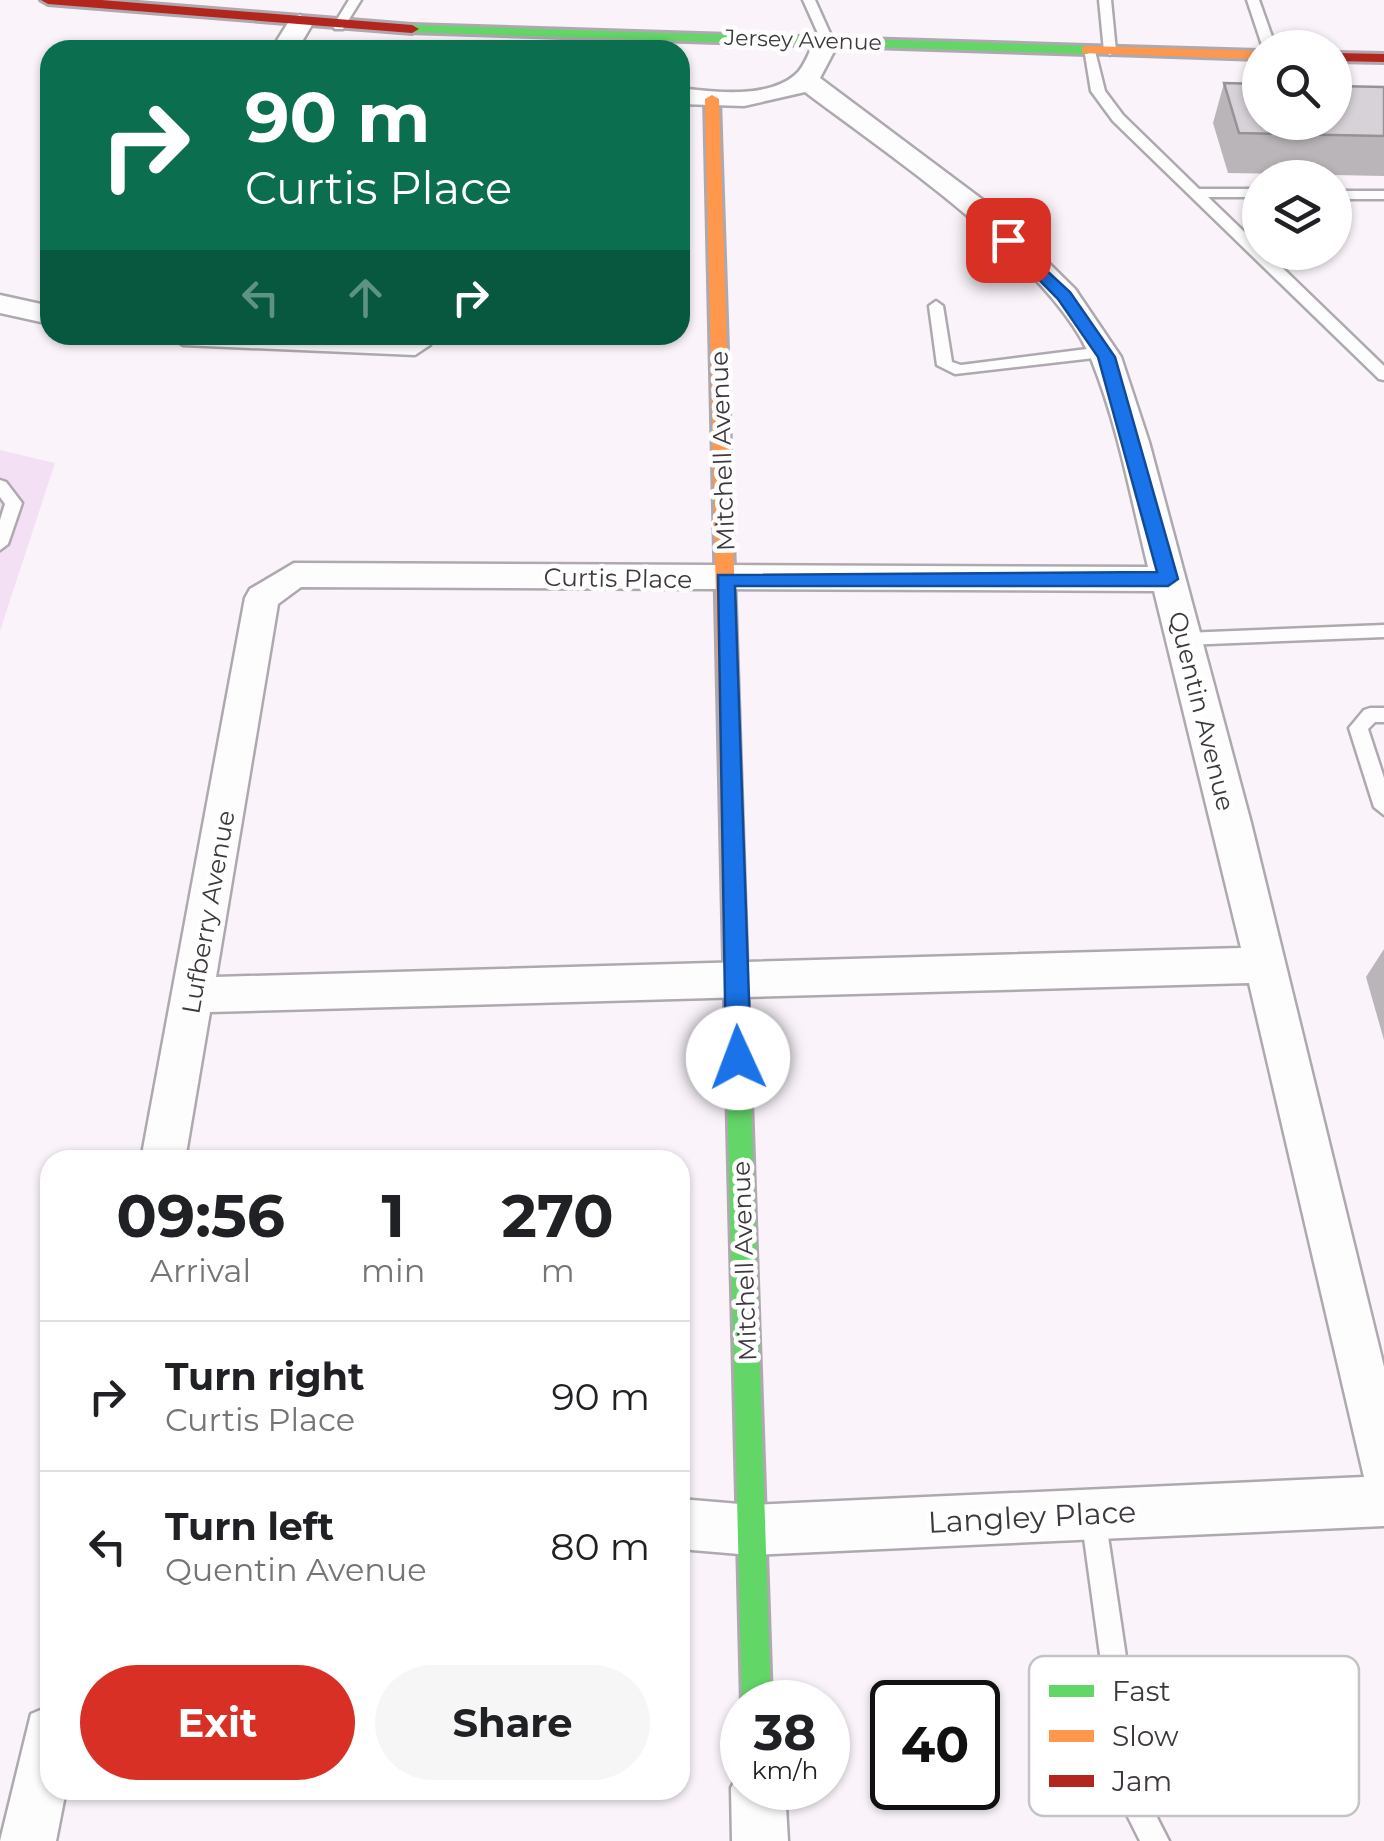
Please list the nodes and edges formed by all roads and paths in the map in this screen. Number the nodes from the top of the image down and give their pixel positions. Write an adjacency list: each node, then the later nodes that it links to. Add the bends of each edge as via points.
1 (48, 0): 6 (street, Jersey Avenue)
2 (355, 0): 7 (lane)
3 (809, 0): 11 (lane)
4 (1105, 0): 13 (lane)
5 (1253, 0): 8 (lane)
6 (300, 24): 7 (street, Jersey Avenue); 9 (street)
7 (339, 26): 10 (street, Jersey Avenue)
8 (1264, 30)
9 (290, 40)
10 (452, 40)
11 (827, 40): 12 (street, Jersey Avenue); 13 (street, Jersey Avenue); 17 (street)
12 (690, 41)
13 (1100, 51): 14 (street, Jersey Avenue); 20 (lane, via 1098,91)
14 (1242, 55)
15 (1352, 57): 16 (street)
16 (1384, 58)
17 (806, 80): 19 (street, via 760,96); 27 (street, Quentin Avenue, via 981,212 1064,295)
18 (690, 97): 19 (street)
19 (712, 99): 32 (street, Mitchell Avenue)
20 (1196, 192): 21 (lane); 28 (lane)
21 (1242, 193)
22 (1352, 194): 23 (lane)
23 (1384, 195)
24 (0, 304): 26 (street)
25 (936, 306): 27 (lane, via 945,365 960,370)
26 (40, 314)
27 (1103, 352): 31 (street, Quentin Avenue)
28 (1384, 374)
29 (0, 486): 30 (lane, via 14,503)
30 (0, 544)
31 (1168, 579): 32 (street, Curtis Place); 34 (street, Quentin Avenue)
32 (725, 580): 35 (street, Curtis Place, via 294,575 262,598); 39 (street, Mitchell Avenue)
33 (1384, 630): 34 (lane)
34 (1184, 639): 38 (street, Quentin Avenue)
35 (251, 664): 40 (street, Lufberry Avenue)
36 (1384, 715): 37 (lane, via 1370,715 1358,728)
37 (1384, 807)
38 (1265, 965): 39 (street); 42 (street, Quentin Avenue)
39 (736, 980): 40 (street); 46 (street, Mitchell Avenue)
40 (194, 996): 41 (street, Lufberry Avenue)
41 (165, 1150)
42 (1384, 1467)
43 (1384, 1501): 44 (street, Langley Place)
44 (1093, 1514): 46 (street, Langley Place); 47 (lane)
45 (690, 1525): 46 (street, Langley Place)
46 (751, 1530): 48 (street, Mitchell Avenue)
47 (1113, 1656)
48 (755, 1680)
49 (40, 1782): 52 (street)
50 (759, 1810): 53 (street)
51 (1142, 1816): 54 (lane)
52 (28, 1841)
53 (760, 1841)
54 (1155, 1841)

